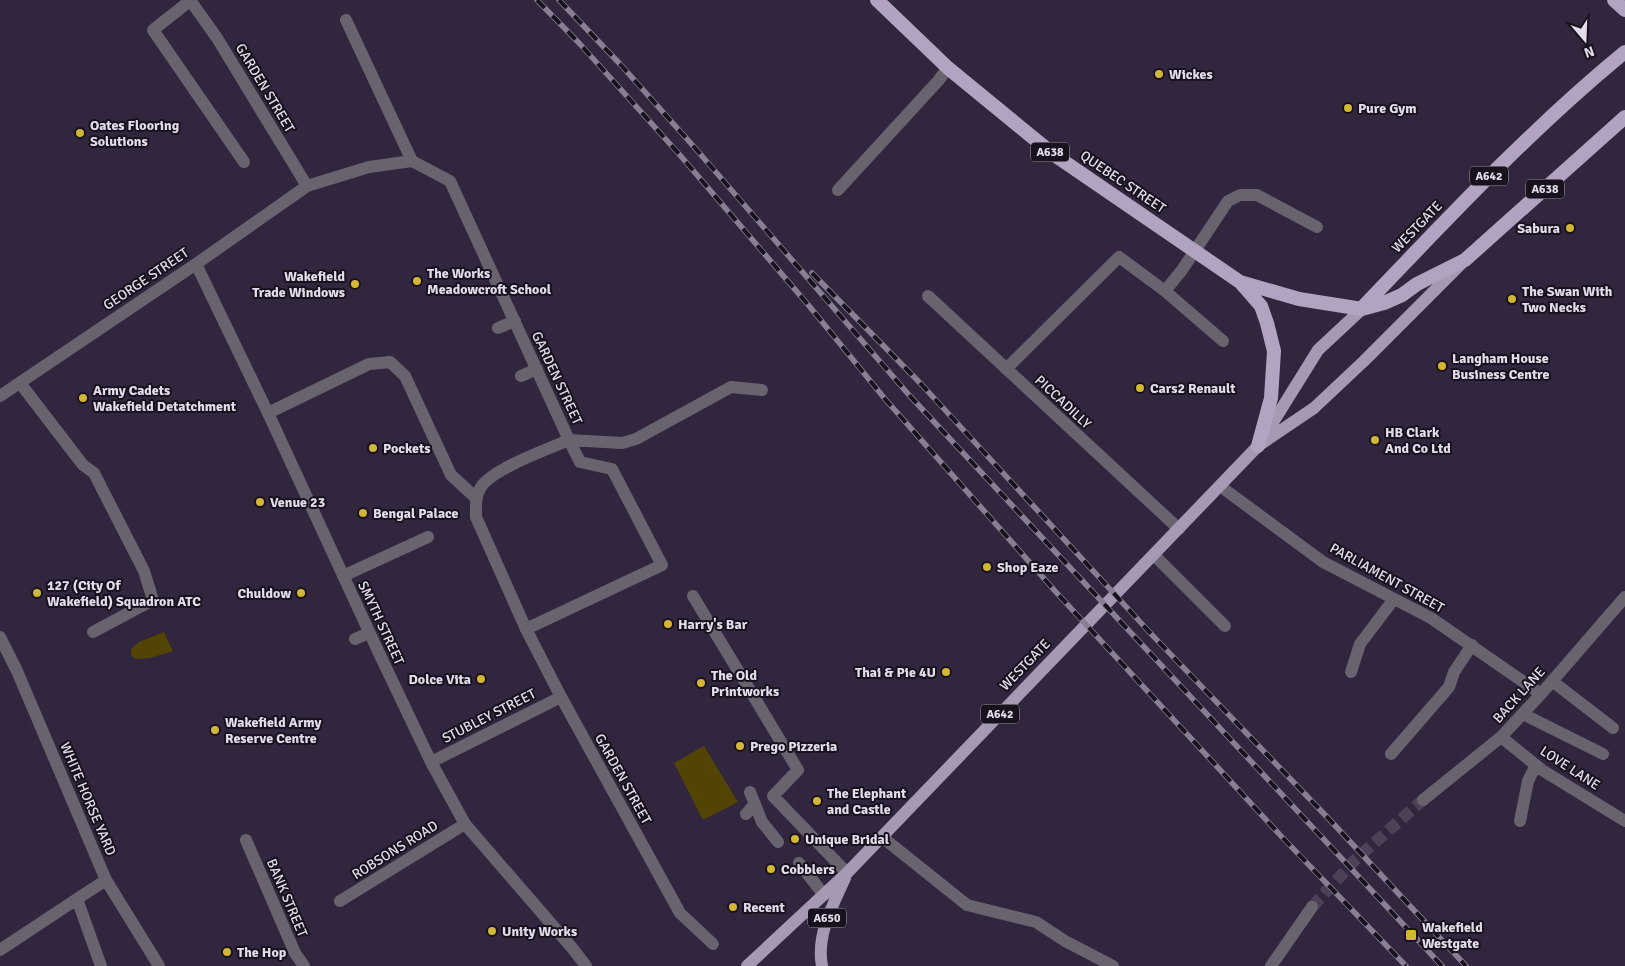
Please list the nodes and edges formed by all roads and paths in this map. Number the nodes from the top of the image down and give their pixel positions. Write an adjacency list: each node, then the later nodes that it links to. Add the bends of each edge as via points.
1 (190, 0): 10 (street, via 153,30); 11 (street, GARDEN STREET, via 217,38)
2 (877, 0): 7 (highway, QUEBEC STREET / A638)
3 (1614, 0): 4 (highway)
4 (1625, 10)
5 (346, 20): 9 (street)
6 (1625, 52): 20 (highway, WESTGATE / A642, via 1523,142)
7 (948, 68): 12 (street); 14 (highway, QUEBEC STREET / A638, via 1053,154)
8 (1625, 117): 15 (highway, WESTGATE / A638)
9 (412, 161): 11 (street, via 369,166); 21 (street, GARDEN STREET, via 450,181)
10 (244, 162)
11 (307, 186): 16 (street, GEORGE STREET)
12 (838, 190)
13 (1317, 227): 14 (street, via 1257,195 1240,195 1228,201)
14 (1195, 251): 17 (highway, QUEBEC STREET / A638); 18 (street)
15 (1465, 260): 20 (highway, A638, via 1402,295); 32 (main road, WESTGATE / A642, via 1314,408)
16 (196, 264): 27 (street, GEORGE STREET); 30 (street, SMYTH STREET)
17 (1240, 282): 20 (highway, QUEBEC STREET / A638, via 1299,299); 32 (highway, A638, via 1261,306 1274,351 1271,398)
18 (1164, 291): 23 (street); 25 (street, via 1119,257)
19 (928, 296): 25 (street, PICCADILLY)
20 (1362, 309): 32 (main road, WESTGATE / A642, via 1318,350)
21 (514, 321): 22 (street); 24 (street, GARDEN STREET)
22 (498, 328)
23 (1222, 341)
24 (537, 369): 26 (street); 31 (street, GARDEN STREET)
25 (1006, 369): 35 (street, PICCADILLY)
26 (521, 376)
27 (20, 383): 29 (street, GEORGE STREET); 44 (street, via 83,465 94,473 144,570 153,600)
28 (762, 390): 31 (street, via 731,387 636,439 622,443)
29 (0, 396)
30 (268, 413): 34 (street, via 369,364 390,362 405,376 451,475); 38 (street, SMYTH STREET)
31 (569, 440): 34 (street, GARDEN STREET, via 498,472 481,485); 43 (street, via 578,467 612,469 662,566)
32 (1258, 446): 33 (main road, WESTGATE / A642)
33 (1220, 486): 35 (main road, WESTGATE / A642); 41 (street, PARLIAMENT STREET, via 1323,562)
34 (476, 498): 43 (street, GARDEN STREET, via 476,517)
35 (1178, 529): 37 (main road, WESTGATE / A642)
36 (428, 537): 38 (street)
37 (1154, 555): 42 (street); 65 (main road, WESTGATE / A642)
38 (343, 576): 45 (street, SMYTH STREET)
39 (693, 596): 69 (street, via 798,770 774,796)
40 (1625, 597): 50 (street, BACK LANE)
41 (1394, 599): 48 (street, PARLIAMENT STREET, via 1431,618); 49 (street, via 1360,644)
42 (1225, 626)
43 (526, 630): 52 (street, GARDEN STREET)
44 (93, 632)
45 (369, 632): 47 (street); 58 (street, SMYTH STREET)
46 (0, 637): 70 (street, WHITE HORSE YARD)
47 (355, 639)
48 (1472, 646): 51 (street, PARLIAMENT STREET); 56 (street, via 1454,672 1449,687)
49 (1351, 672)
50 (1552, 681): 51 (street, BACK LANE); 54 (street)
51 (1541, 694): 53 (street, BACK LANE)
52 (561, 697): 58 (street, STUBLEY STREET); 75 (street, GARDEN STREET, via 680,913)
53 (1523, 714): 55 (street, BACK LANE); 57 (street)
54 (1613, 728)
55 (1501, 737): 59 (street, LOVE LANE); 61 (street, BACK LANE)
56 (1391, 754)
57 (1603, 754)
58 (431, 762): 64 (street, SMYTH STREET)
59 (1536, 765): 62 (street, via 1528,781); 63 (street, LOVE LANE)
60 (750, 792): 67 (street, via 750,809)
61 (1424, 800)
62 (1520, 820)
63 (1625, 821)
64 (465, 824): 73 (street, ROBSONS ROAD); 80 (street, SMYTH STREET)
65 (882, 837): 69 (main road, WESTGATE / A642); 83 (street, via 967,905 1036,922)
66 (246, 840): 79 (street, BANK STREET, via 294,953)
67 (778, 842)
68 (799, 863): 71 (street)
69 (847, 873): 71 (main road, WESTGATE / A642); 82 (main road, A650, via 827,918 819,952)
70 (106, 880): 72 (street); 78 (street, WHITE HORSE YARD)
71 (824, 894): 81 (main road, WESTGATE / A642)
72 (77, 899): 76 (street); 77 (street)
73 (340, 901)
74 (1312, 907): 84 (street)
75 (713, 944)
76 (0, 950)
77 (101, 966)
78 (159, 966)
79 (304, 966)
80 (586, 966)
81 (747, 966)
82 (822, 966)
83 (1112, 966)
84 (1271, 966)

